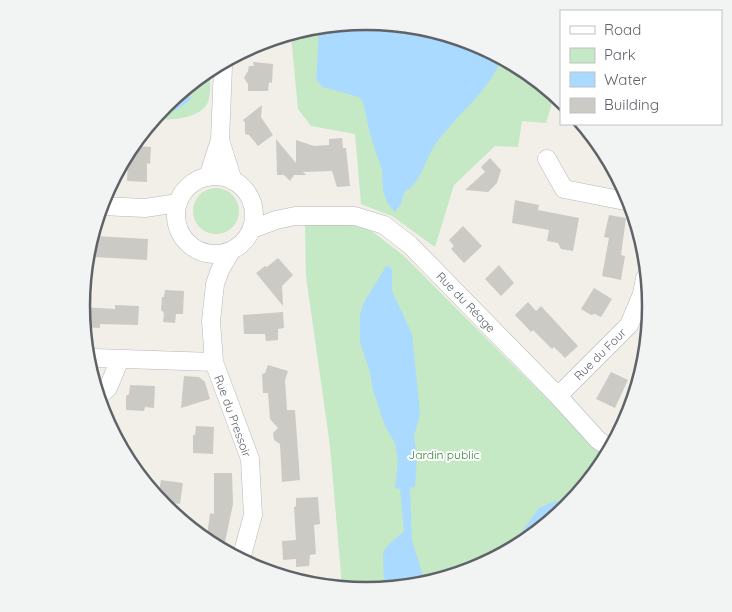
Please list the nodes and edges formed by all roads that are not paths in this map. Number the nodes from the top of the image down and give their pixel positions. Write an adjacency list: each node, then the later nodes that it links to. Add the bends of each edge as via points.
1 (223, 70): 2 (street)
2 (220, 140): 4 (street); 5 (street)
3 (547, 159): 6 (street, via 564,189)
4 (208, 177): 5 (street); 7 (street, via 189,186)
5 (233, 181): 9 (street, via 249,195)
6 (621, 200)
7 (178, 203): 10 (street); 12 (street)
8 (109, 206): 10 (street)
9 (253, 206): 11 (street); 13 (street)
10 (145, 208): 12 (street)
11 (295, 216): 13 (street); 22 (street, Rue du Réage, via 354,216 384,225 410,245)
12 (177, 224): 14 (street, via 186,240)
13 (252, 229): 15 (street, via 244,242)
14 (200, 251): 15 (street, via 210,254); 16 (street)
15 (231, 251): 16 (street)
16 (215, 284): 20 (street, Rue du Pressoir, via 212,322)
17 (641, 295): 22 (street, Rue du Four, via 629,325)
18 (95, 358): 19 (street, Rue du Pressoir)
19 (120, 360): 20 (street, Rue du Pressoir); 21 (street)
20 (214, 362): 24 (street, Rue du Pressoir, via 250,459 253,515)
21 (104, 392)
22 (558, 396): 23 (street, Rue du Réage)
23 (605, 445)
24 (243, 553)

